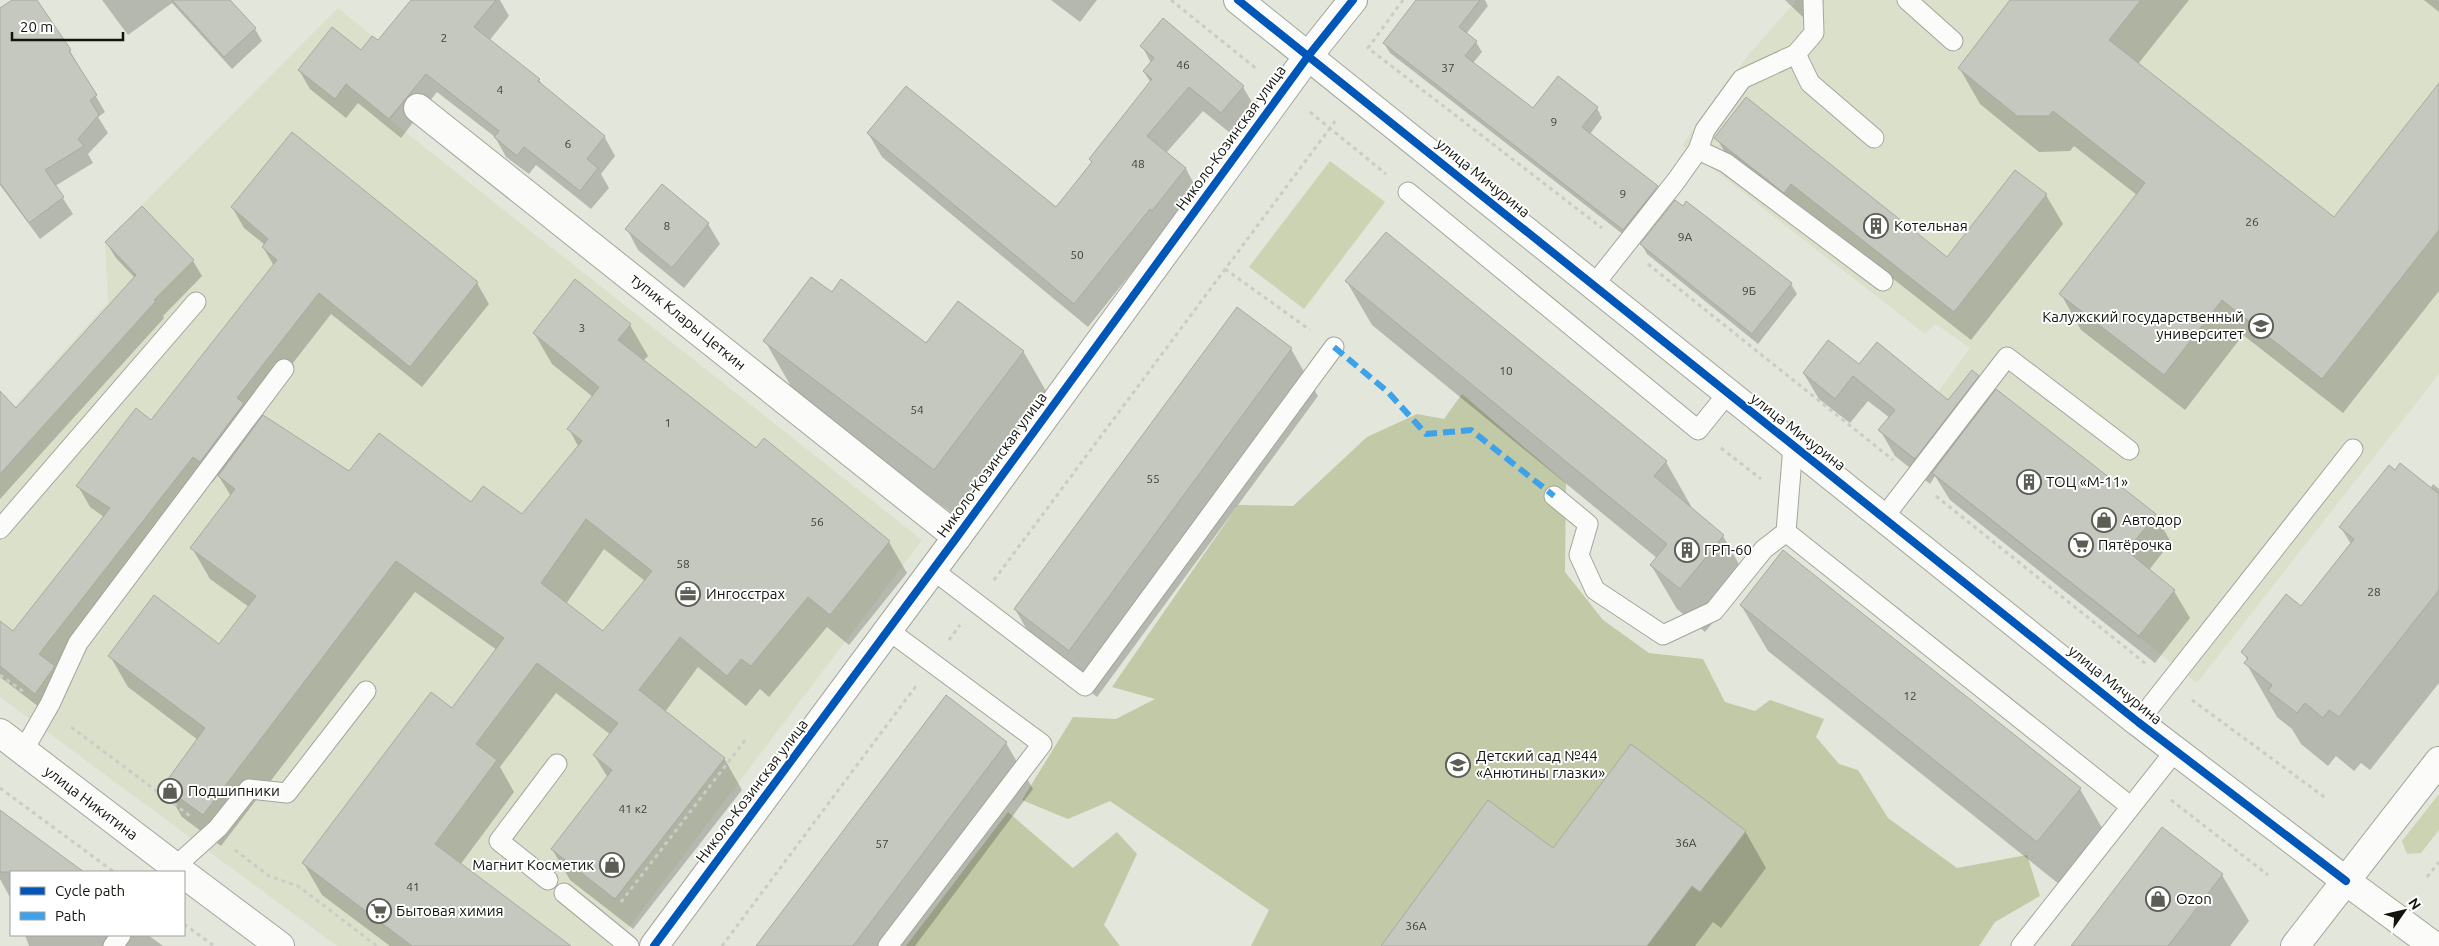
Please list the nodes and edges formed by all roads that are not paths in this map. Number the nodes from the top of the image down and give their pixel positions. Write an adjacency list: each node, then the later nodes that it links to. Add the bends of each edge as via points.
1 (1238, 0): 7 (street, улица Мичурина)
2 (1353, 0): 7 (street, Николо-Козинская улица)
3 (1907, 0): 5 (lane)
4 (1813, 1): 6 (lane, via 1814,33)
5 (1953, 41)
6 (1796, 54): 9 (lane, via 1810,83); 10 (lane, via 1742,79 1706,130)
7 (1309, 55): 13 (street, улица Мичурина); 25 (street, Николо-Козинская улица)
8 (418, 108): 25 (street, тупик Клары Цеткин)
9 (1874, 138)
10 (1698, 150): 12 (lane, via 1726,163); 13 (lane)
11 (1408, 192): 17 (lane, via 1698,430)
12 (1883, 281)
13 (1593, 286): 17 (street, улица Мичурина)
14 (196, 302): 23 (lane)
15 (1334, 347): 26 (lane, via 1085,686)
16 (284, 369): 31 (lane, via 78,643)
17 (1728, 393): 18 (street, улица Мичурина)
18 (1793, 446): 22 (street, улица Мичурина); 24 (lane)
19 (2353, 449): 29 (lane)
20 (2129, 450): 22 (lane, via 2007,357)
21 (1554, 496): 24 (lane, via 1588,524 1579,556 1595,590 1664,635 1714,611 1764,550)
22 (1884, 517): 29 (street, улица Мичурина)
23 (0, 529)
24 (1786, 532): 35 (lane)
25 (957, 537): 26 (street, Николо-Козинская улица)
26 (933, 570): 27 (street, Николо-Козинская улица)
27 (888, 630): 43 (street, Николо-Козинская улица); 44 (lane, via 1042,744)
28 (366, 691): 36 (lane, via 287,793 249,789)
29 (2138, 722): 32 (street, улица Мичурина)
30 (0, 733): 31 (street, улица Никитина)
31 (23, 751): 36 (street, улица Никитина)
32 (2175, 751): 35 (lane); 39 (street, улица Мичурина)
33 (2439, 761): 39 (street)
34 (557, 764): 38 (lane, via 499,841)
35 (2130, 806): 45 (lane)
36 (177, 871)
37 (185, 877): 41 (street, улица Никитина)
38 (548, 880)
39 (2346, 881): 46 (street); 47 (street, улица Мичурина)
40 (564, 893): 42 (lane)
41 (280, 946)
42 (629, 946)
43 (654, 946)
44 (888, 946)
45 (2021, 946)
46 (2295, 946)
47 (2434, 946)

